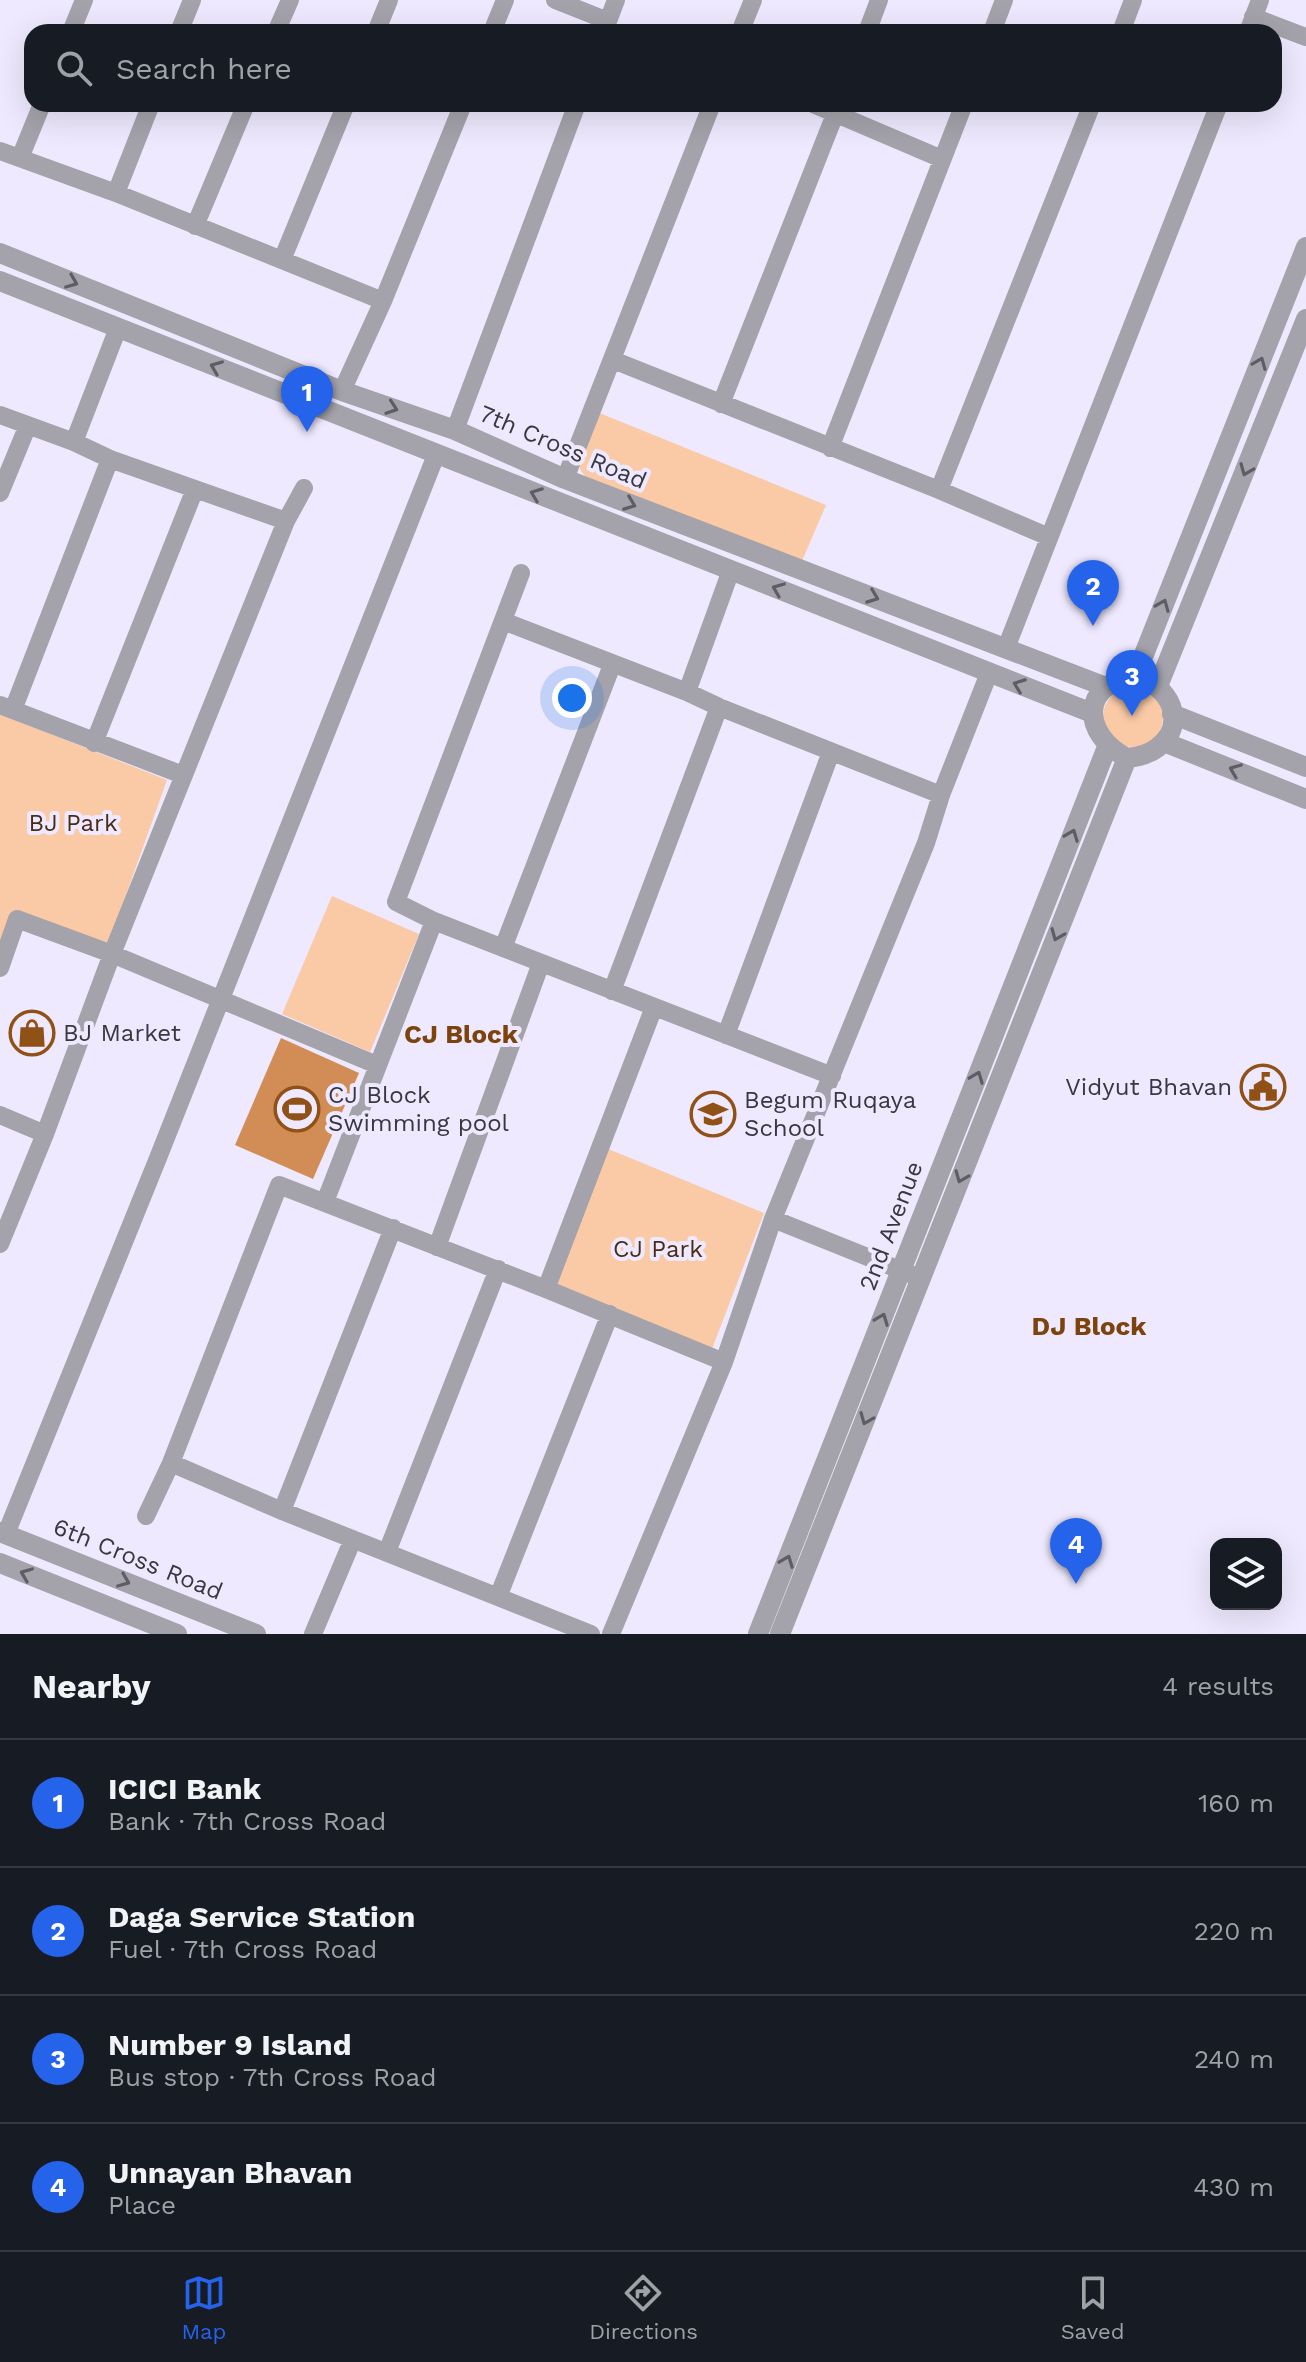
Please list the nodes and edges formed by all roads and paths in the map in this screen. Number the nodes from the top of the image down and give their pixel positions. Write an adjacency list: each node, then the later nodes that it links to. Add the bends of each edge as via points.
1 (84, 0): 13 (street)
2 (192, 0): 14 (street)
3 (290, 0): 15 (street)
4 (389, 0): 16 (street)
5 (505, 0): 17 (street)
6 (555, 0): 18 (street)
7 (616, 0): 19 (street)
8 (753, 0): 20 (street)
9 (879, 0): 21 (street)
10 (1004, 0): 22 (street)
11 (1133, 0): 23 (street)
12 (1254, 16): 24 (street)
13 (74, 24)
14 (182, 24)
15 (280, 24)
16 (379, 24)
17 (495, 24)
18 (602, 24)
19 (607, 24)
20 (743, 24)
21 (870, 24)
22 (995, 24)
23 (1124, 24)
24 (1274, 24)
25 (1282, 27): 26 (street)
26 (1306, 37)
27 (39, 112): 40 (street)
28 (148, 112): 42 (street)
29 (243, 112): 43 (street)
30 (343, 112): 46 (street)
31 (460, 112): 50 (street)
32 (574, 112): 60 (street)
33 (709, 112): 53 (street)
34 (835, 112): 57 (street)
35 (845, 112): 41 (street)
36 (961, 112): 41 (street)
37 (1089, 112): 70 (street)
38 (1216, 112): 73 (street)
39 (0, 151): 40 (street)
40 (20, 158): 42 (street)
41 (942, 159): 62 (street)
42 (116, 193): 43 (street)
43 (195, 226): 46 (street)
44 (1306, 247): 80 (street, one-way to 44)
45 (0, 253): 47 (street, 7th Cross Road)
46 (282, 260): 50 (street)
47 (41, 269): 49 (street); 54 (street, 7th Cross Road, one-way to 54)
48 (0, 281): 49 (street)
49 (31, 293): 52 (street)
50 (383, 301): 56 (street)
51 (1306, 319): 81 (street, one-way to 81)
52 (118, 328): 55 (street, one-way to 52); 61 (street)
53 (613, 360): 57 (street); 67 (street)
54 (274, 363): 55 (street); 56 (street, 7th Cross Road)
55 (266, 387): 64 (street)
56 (342, 391): 60 (street, 7th Cross Road, one-way to 60)
57 (721, 404): 62 (street)
58 (0, 415): 59 (street)
59 (28, 425): 61 (street); 71 (street)
60 (455, 430): 63 (street, 7th Cross Road)
61 (74, 442): 65 (street)
62 (830, 448): 70 (street)
63 (499, 449): 66 (street); 67 (street, 7th Cross Road)
64 (436, 455): 66 (street); 103 (street)
65 (110, 459): 69 (street); 85 (street)
66 (488, 475): 74 (street, one-way to 66)
67 (565, 479): 77 (street, 7th Cross Road, one-way to 77)
68 (304, 488): 72 (street)
69 (195, 489): 72 (street); 89 (street)
70 (939, 490): 73 (street)
71 (0, 493)
72 (286, 521): 94 (street)
73 (1049, 537): 77 (street)
74 (731, 570): 79 (street, one-way to 74); 83 (street)
75 (521, 573): 76 (street)
76 (503, 621): 78 (street); 97 (street, via 397,897 401,906)
77 (1006, 648): 82 (street, 7th Cross Road)
78 (612, 665): 83 (street); 98 (street)
79 (989, 673): 86 (street, one-way to 79); 95 (street)
80 (1135, 677): 81 (street); 82 (street)
81 (1158, 686): 87 (street)
82 (1106, 687): 86 (street)
83 (687, 692): 84 (street)
84 (719, 707): 91 (street); 102 (street)
85 (7, 708): 89 (street)
86 (1092, 713): 90 (street)
87 (1172, 714): 88 (street); 93 (street)
88 (1164, 742): 92 (street); 96 (street, one-way to 88)
89 (94, 743): 94 (street)
90 (1107, 747): 92 (street); 116 (street, 2nd Avenue, one-way to 90)
91 (831, 752): 95 (street); 105 (street)
92 (1127, 758): 117 (street, 2nd Avenue, one-way to 117)
93 (1306, 767)
94 (183, 775): 99 (street)
95 (941, 795): 107 (street)
96 (1306, 799)
97 (434, 921): 98 (street); 106 (street)
98 (503, 948): 100 (street)
99 (112, 954): 101 (street, via 17,919); 103 (street); 109 (street)
100 (541, 963): 102 (street); 114 (street)
101 (0, 968)
102 (612, 991): 104 (street)
103 (220, 998): 106 (street); 124 (street)
104 (654, 1007): 105 (street); 118 (street)
105 (726, 1035): 107 (street)
106 (377, 1065): 110 (street)
107 (832, 1076): 111 (street)
108 (0, 1115): 109 (street)
109 (45, 1134): 113 (street)
110 (325, 1202): 112 (street); 121 (street, via 279,1185)
111 (773, 1219): 116 (street); 120 (street)
112 (393, 1228): 114 (street); 122 (street)
113 (0, 1244)
114 (437, 1247): 115 (street)
115 (498, 1269): 118 (street); 126 (street)
116 (901, 1270): 117 (street); 136 (street, 2nd Avenue, one-way to 116)
117 (921, 1278): 137 (street, 2nd Avenue, one-way to 137)
118 (546, 1289): 119 (street)
119 (610, 1314): 120 (street); 130 (street)
120 (724, 1362): 135 (street)
121 (171, 1463): 122 (street); 123 (street)
122 (282, 1511): 125 (street)
123 (146, 1516)
124 (3, 1533): 128 (street, 6th Cross Road)
125 (353, 1539): 126 (street); 133 (street)
126 (387, 1552): 130 (street)
127 (0, 1563): 129 (street, one-way to 127)
128 (83, 1565): 129 (street); 131 (street, 6th Cross Road, one-way to 131)
129 (72, 1592): 132 (street)
130 (498, 1597): 134 (street)
131 (242, 1631)
132 (177, 1634)
133 (313, 1634)
134 (591, 1634)
135 (611, 1634)
136 (758, 1634)
137 (780, 1634)

